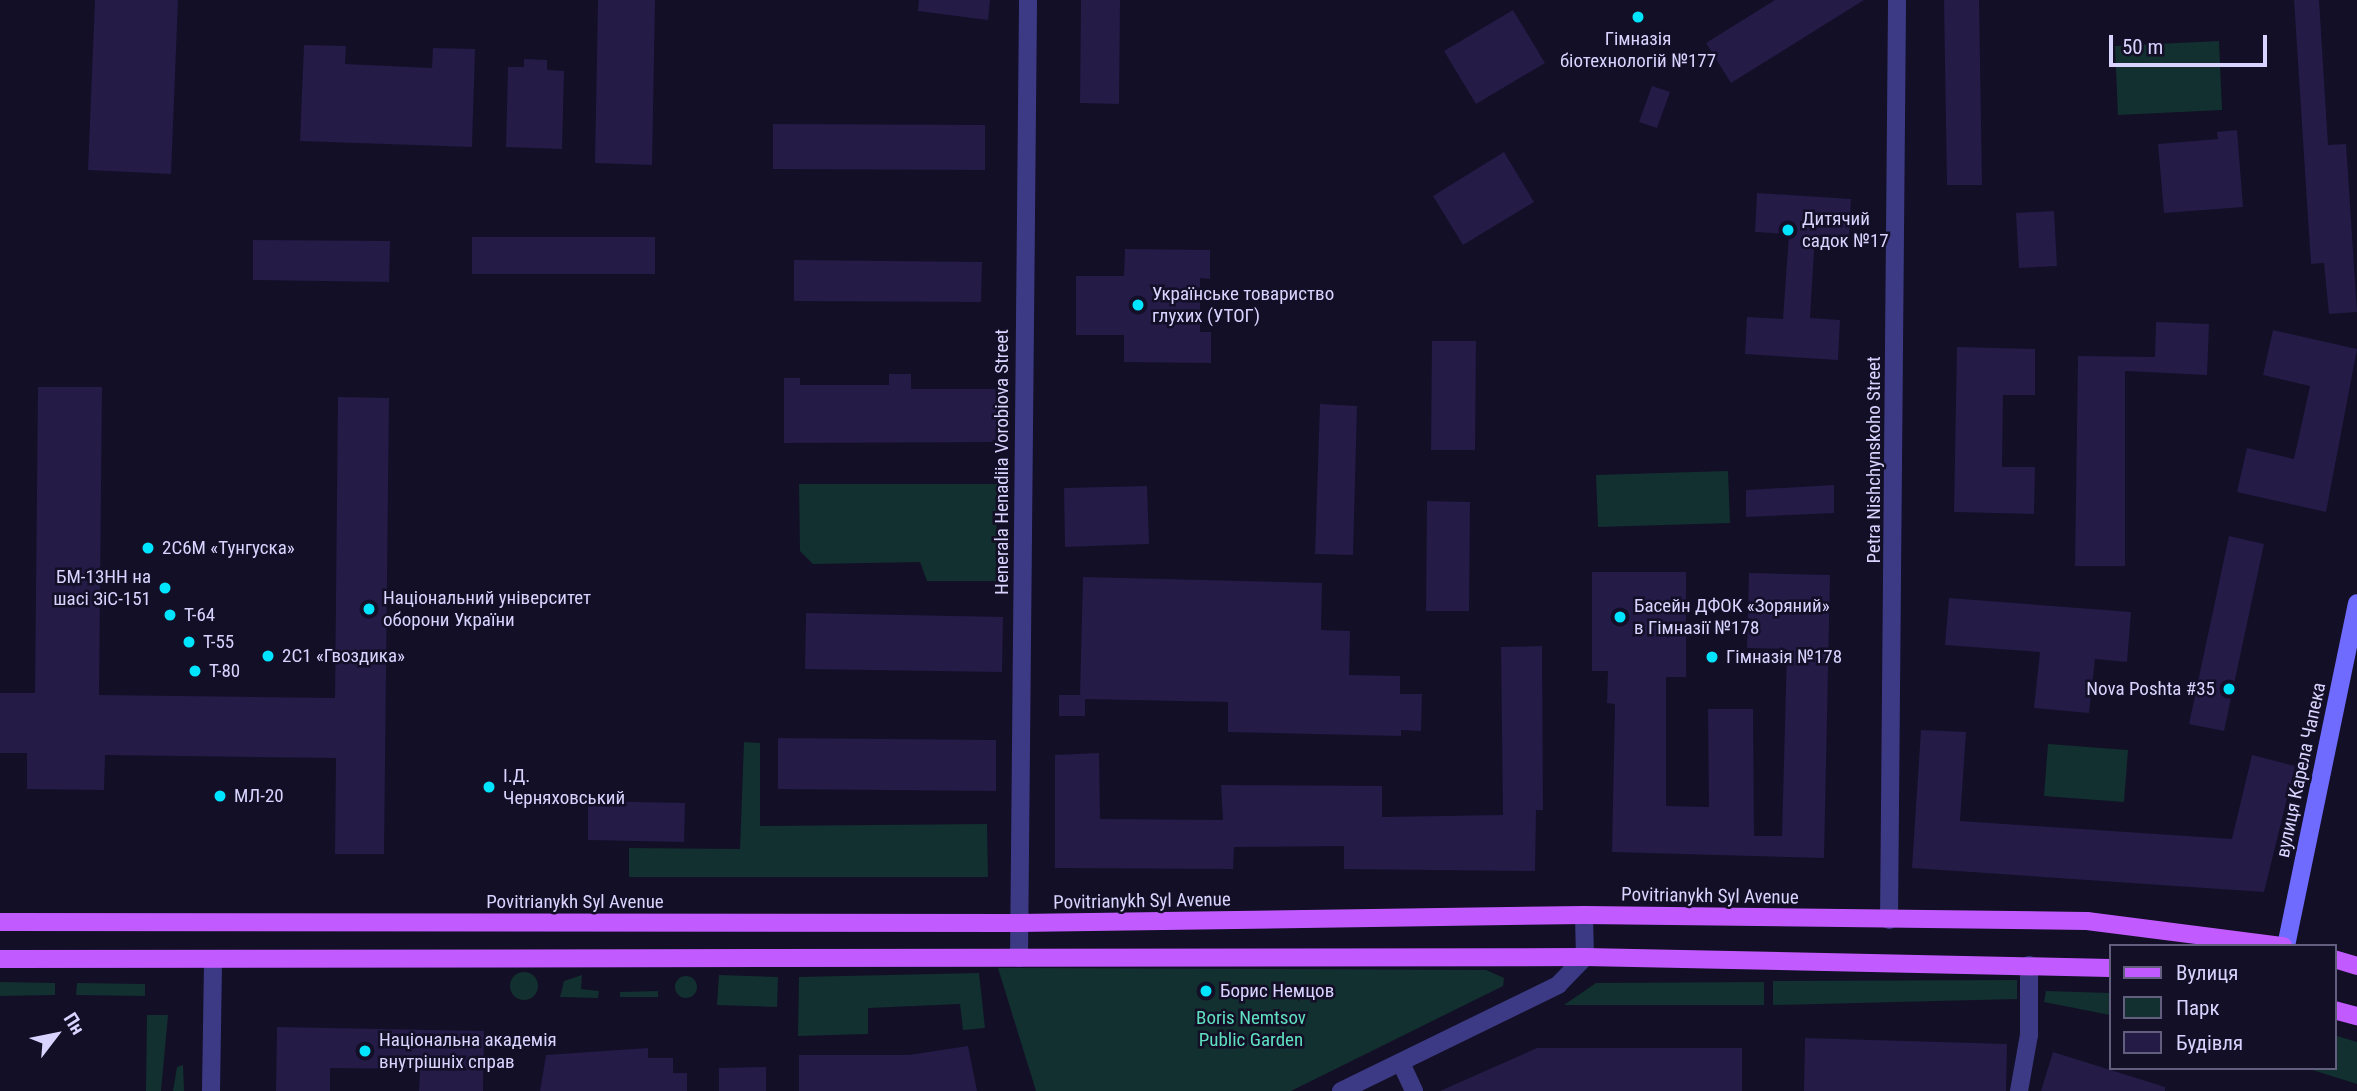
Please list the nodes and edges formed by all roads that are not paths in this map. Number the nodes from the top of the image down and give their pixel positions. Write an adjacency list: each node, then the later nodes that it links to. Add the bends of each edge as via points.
1 (1028, 0): 7 (street, Henerala Henadiia Vorobiova Street)
2 (1897, 0): 5 (street, Petra Nishchynskoho Street)
3 (2357, 603): 9 (street, вулиця Карела Чапека)
4 (1584, 915): 5 (main road, Povitrianykh Syl Avenue); 7 (main road, Povitrianykh Syl Avenue); 10 (street)
5 (1889, 920): 8 (main road, Povitrianykh Syl Avenue, via 2087,922)
6 (0, 922): 7 (main road, Povitrianykh Syl Avenue)
7 (1018, 923): 11 (street, Henerala Henadiia Vorobiova Street)
8 (2268, 944)
9 (2285, 944)
10 (1585, 957): 11 (main road); 15 (main road); 20 (street, via 1558,985 1516,1010)
11 (1018, 958): 13 (main road)
12 (0, 959): 13 (main road)
13 (213, 959): 21 (street)
14 (2336, 960): 16 (main road)
15 (2029, 965): 17 (main road); 24 (street, via 2029,1035)
16 (2357, 966)
17 (2108, 968)
18 (2336, 1011): 19 (main road)
19 (2357, 1016)
20 (1401, 1063): 22 (street); 23 (street)
21 (211, 1091)
22 (1341, 1091)
23 (1414, 1091)
24 (2019, 1091)

